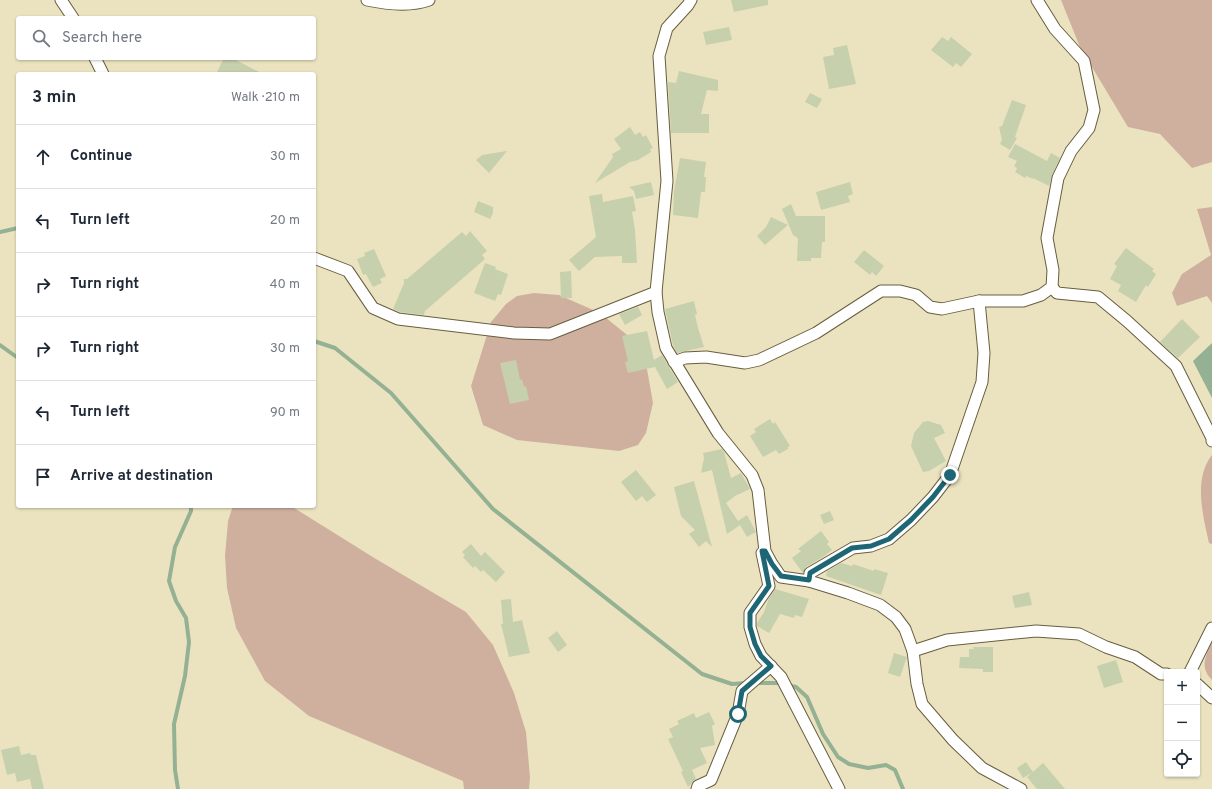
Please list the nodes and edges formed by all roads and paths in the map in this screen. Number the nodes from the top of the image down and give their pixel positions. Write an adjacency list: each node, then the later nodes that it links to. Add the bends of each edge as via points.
1 (60, 0): 6 (street)
2 (367, 0): 3 (street, via 381,3 418,3)
3 (429, 0)
4 (691, 0): 11 (street, via 667,28 659,56 667,181)
5 (1037, 0): 10 (street, via 1055,29 1084,61 1094,110 1090,128 1071,151 1058,178 1047,238 1053,270)
6 (72, 16)
7 (96, 60): 8 (street)
8 (102, 72)
9 (316, 259): 11 (street, via 348,271 373,308 398,319 514,333 550,334)
10 (1052, 287): 12 (street, via 1041,295 1023,301); 14 (street, via 1057,293 1098,297 1176,366)
11 (656, 292): 13 (street, via 666,348)
12 (979, 301): 13 (street, via 942,309 930,307 916,295 900,291 882,292 816,333 759,360 746,363 706,357 685,358); 16 (street, via 984,353 982,382 950,475 916,516 889,539 871,546 852,548 810,573)
13 (674, 362): 15 (street, via 718,433 752,475 758,490)
14 (1212, 441)
15 (765, 551): 16 (street, via 781,576); 19 (street, via 762,551 769,586 750,613 750,627 761,656)
16 (809, 580): 18 (street, via 880,605 896,617 905,629)
17 (1212, 628): 20 (street)
18 (913, 651): 21 (street, via 947,640 1036,631 1079,634 1135,657); 28 (street, via 922,704 953,740 982,768)
19 (771, 666): 26 (street, via 742,691 738,714 711,780); 27 (street, via 781,677)
20 (1192, 669)
21 (1164, 674)
22 (1200, 683): 24 (street)
23 (1200, 688): 25 (street)
24 (1212, 690)
25 (1212, 698)
26 (697, 789)
27 (839, 789)
28 (1021, 789)

